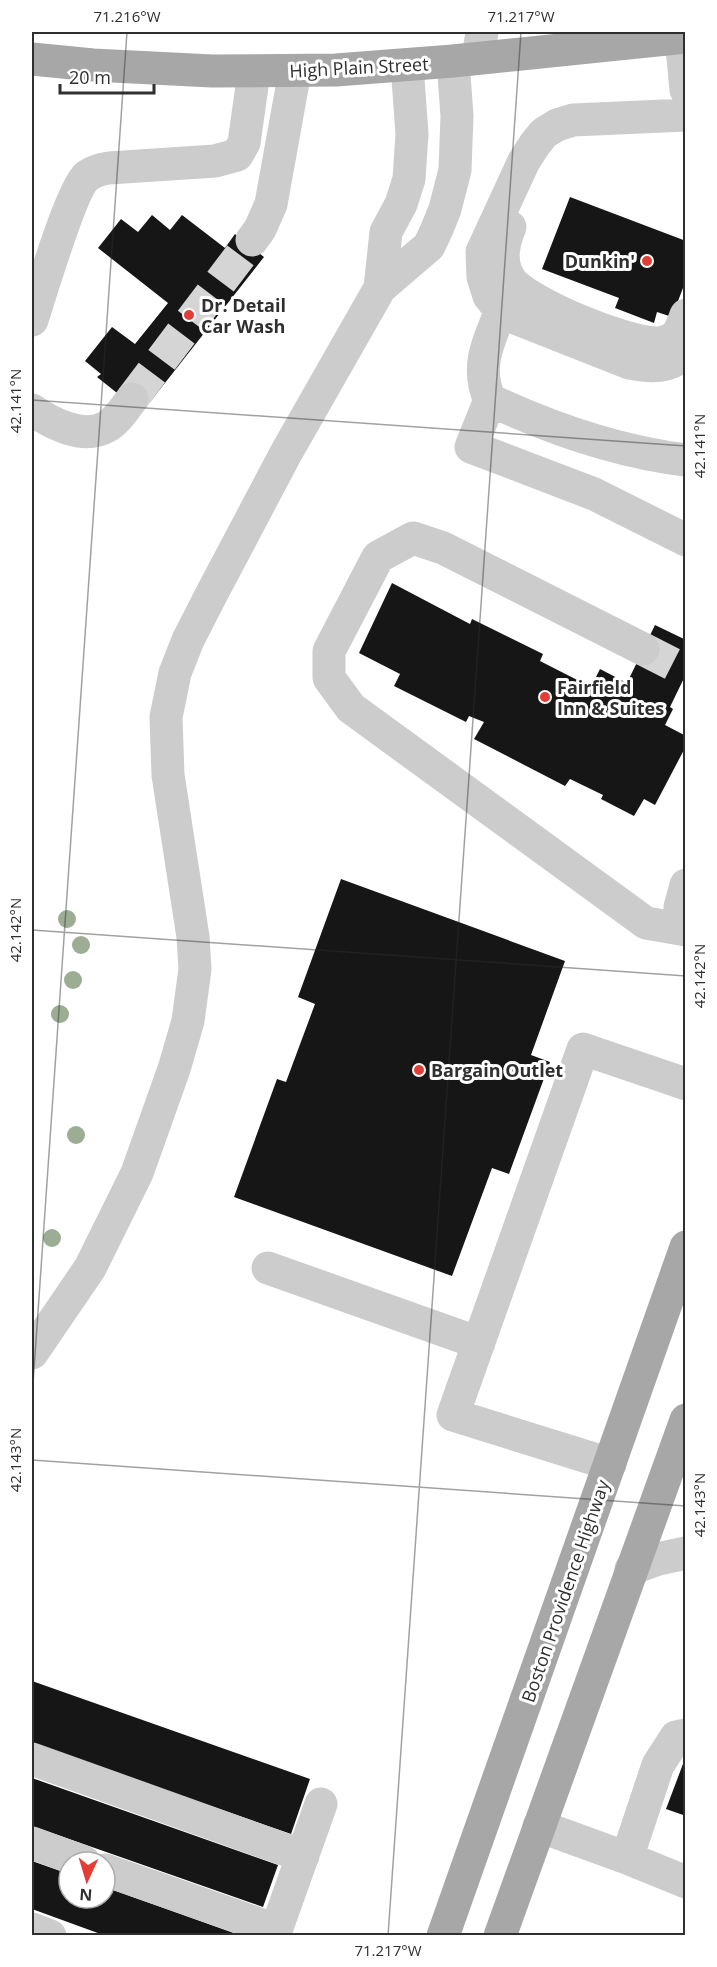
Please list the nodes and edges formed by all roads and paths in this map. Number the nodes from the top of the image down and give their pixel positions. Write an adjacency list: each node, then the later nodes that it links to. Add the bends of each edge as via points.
1 (683, 37): 2 (main road, High Plain Street); 7 (lane)
2 (471, 50): 4 (main road, High Plain Street); 11 (lane, via 457,116 455,170 445,208 429,246)
3 (32, 58): 6 (main road, High Plain Street)
4 (407, 65): 5 (main road, High Plain Street); 11 (lane, via 412,134 409,179 386,232)
5 (295, 71): 6 (main road, High Plain Street); 10 (lane, via 271,204)
6 (254, 72): 14 (lane, via 244,143 237,155 215,161 109,168 86,177 70,208)
7 (686, 90)
8 (686, 116): 12 (lane, via 573,120 544,133 524,160 482,252 481,267 489,296)
9 (686, 132): 13 (lane, via 593,133 565,138 546,155 534,176 502,252 509,278 524,294 616,334 649,344 665,342 679,333)
10 (252, 240)
11 (380, 288): 28 (lane, via 281,463 177,667 166,717 168,775 193,937 195,969 188,1020 137,1173 90,1268)
12 (501, 311): 15 (lane, via 629,363 661,366); 17 (lane, via 482,373)
13 (686, 315)
14 (32, 320)
15 (686, 352)
16 (132, 399): 18 (lane, via 105,428 88,430 55,424)
17 (490, 400): 19 (lane, via 533,420 650,455); 20 (lane, via 471,447 594,494)
18 (32, 410)
19 (686, 460)
20 (686, 540)
21 (643, 649): 23 (lane, via 443,548 413,538 378,557 328,651 329,678 351,708 646,923)
22 (686, 885): 23 (lane, via 680,907)
23 (683, 929)
24 (686, 1084): 27 (lane, via 583,1049)
25 (686, 1247): 30 (main road, Boston Providence Highway)
26 (268, 1268): 27 (lane)
27 (479, 1343): 30 (lane, via 453,1415)
28 (32, 1353)
29 (686, 1420): 32 (main road)
30 (609, 1464): 46 (main road, Boston Providence Highway)
31 (686, 1554): 32 (lane)
32 (631, 1569): 36 (main road)
33 (686, 1735): 40 (lane, via 676,1737 658,1765)
34 (32, 1759): 39 (lane)
35 (321, 1804): 39 (lane)
36 (539, 1826): 40 (lane); 47 (main road)
37 (32, 1843): 38 (lane)
38 (57, 1852)
39 (303, 1856): 44 (lane)
40 (627, 1858): 42 (lane)
41 (117, 1874): 44 (lane)
42 (686, 1882)
43 (32, 1929): 45 (lane)
44 (275, 1933)
45 (50, 1935)
46 (443, 1935)
47 (500, 1935)

